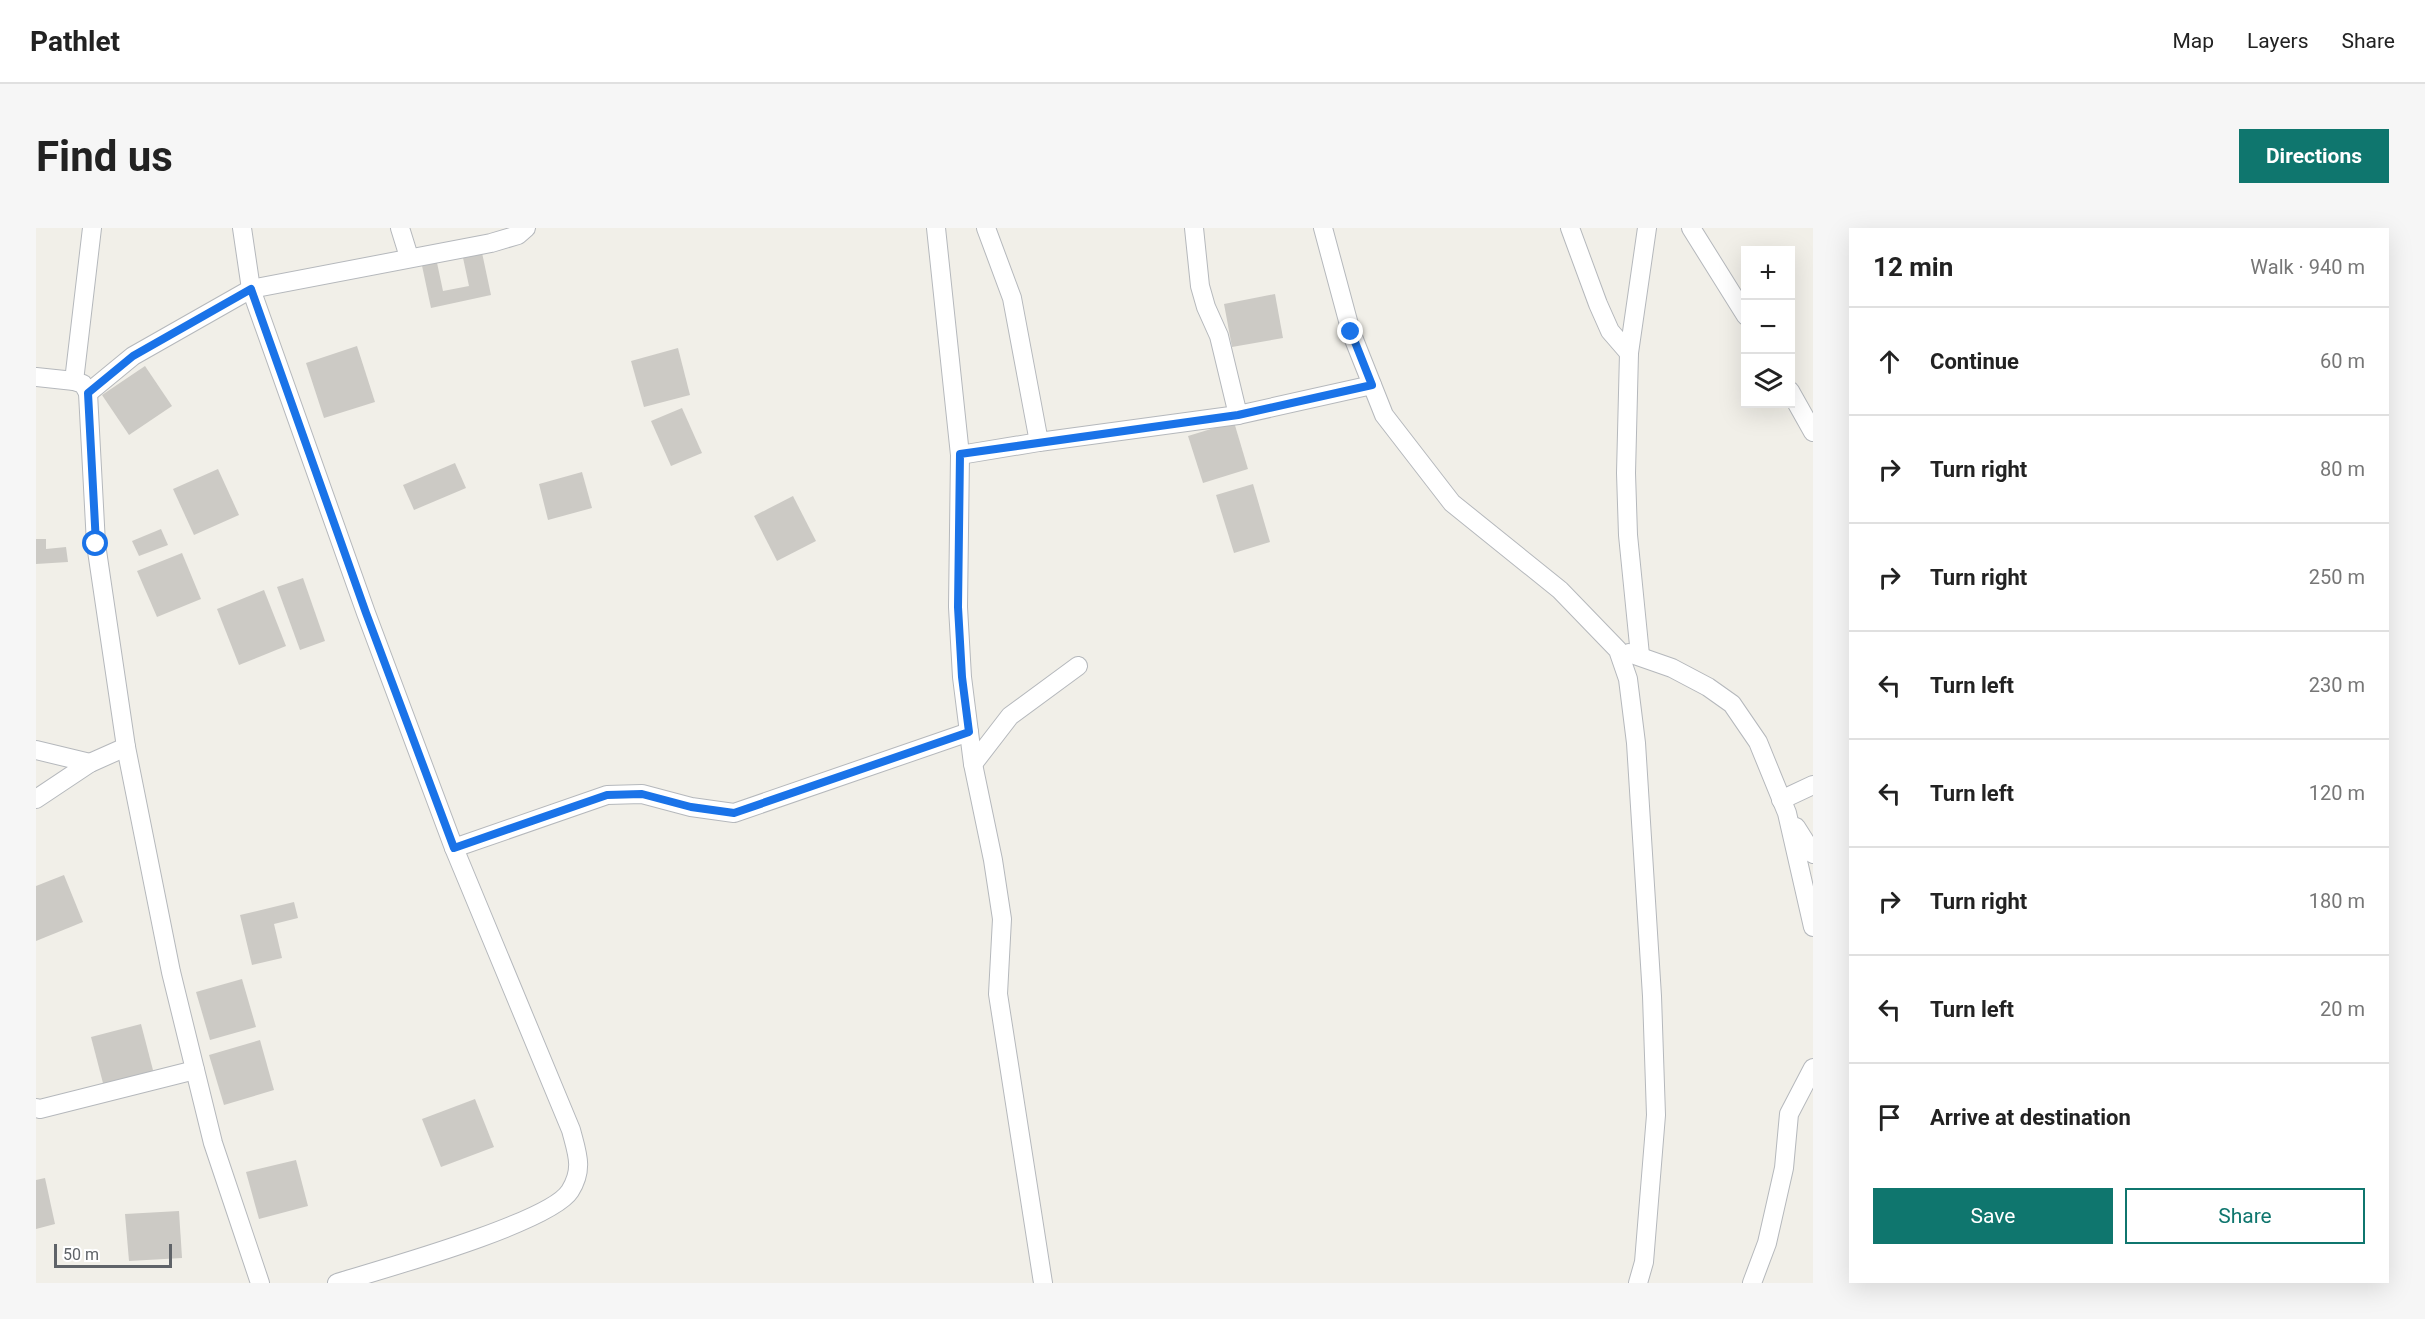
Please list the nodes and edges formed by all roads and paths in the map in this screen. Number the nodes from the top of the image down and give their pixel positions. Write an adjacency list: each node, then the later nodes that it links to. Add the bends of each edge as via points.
1 (92, 228): 17 (street)
2 (242, 228): 13 (street)
3 (400, 228): 12 (street)
4 (526, 228): 12 (street, via 518,235 491,243)
5 (936, 228): 24 (street)
6 (986, 228): 23 (street, via 1012,297)
7 (1194, 228): 21 (street, via 1200,286 1219,336)
8 (1323, 228): 18 (street, via 1351,332)
9 (1570, 228): 15 (street, via 1610,332)
10 (1647, 228): 15 (street)
11 (1691, 228): 14 (street)
12 (410, 257): 13 (street)
13 (251, 289): 19 (street, via 133,356); 36 (street)
14 (1741, 308)
15 (1629, 353): 26 (street, via 1628,535)
16 (36, 376): 17 (street)
17 (74, 381): 19 (street)
18 (1372, 385): 21 (street); 25 (street, via 1384,415 1452,503 1560,590)
19 (88, 393): 29 (street, via 96,544)
20 (1795, 398): 22 (street)
21 (1238, 415): 23 (street)
22 (1813, 432)
23 (1039, 442): 24 (street)
24 (960, 454): 28 (street, via 958,607)
25 (1618, 650): 26 (street); 45 (street, via 1628,679 1636,742 1653,1008 1656,1115 1644,1263)
26 (1640, 655): 35 (street, via 1708,687 1732,704 1758,742)
27 (1078, 666): 32 (street, via 1010,716)
28 (969, 732): 32 (street); 36 (street, via 734,813 642,794 607,795)
29 (126, 747): 31 (street); 40 (street)
30 (36, 750): 31 (street)
31 (90, 764): 34 (street)
32 (973, 764): 44 (street, via 1002,919 998,994)
33 (1813, 785): 35 (street)
34 (36, 799)
35 (1784, 807): 37 (street); 38 (street)
36 (454, 848): 43 (street, via 571,1130 580,1165 570,1193 544,1213 443,1251)
37 (1813, 854)
38 (1813, 927)
39 (1813, 1068): 46 (street, via 1789,1114 1784,1168 1767,1243)
40 (195, 1070): 41 (street); 42 (street, via 213,1143)
41 (36, 1108)
42 (260, 1283)
43 (337, 1283)
44 (1043, 1283)
45 (1638, 1283)
46 (1752, 1283)

